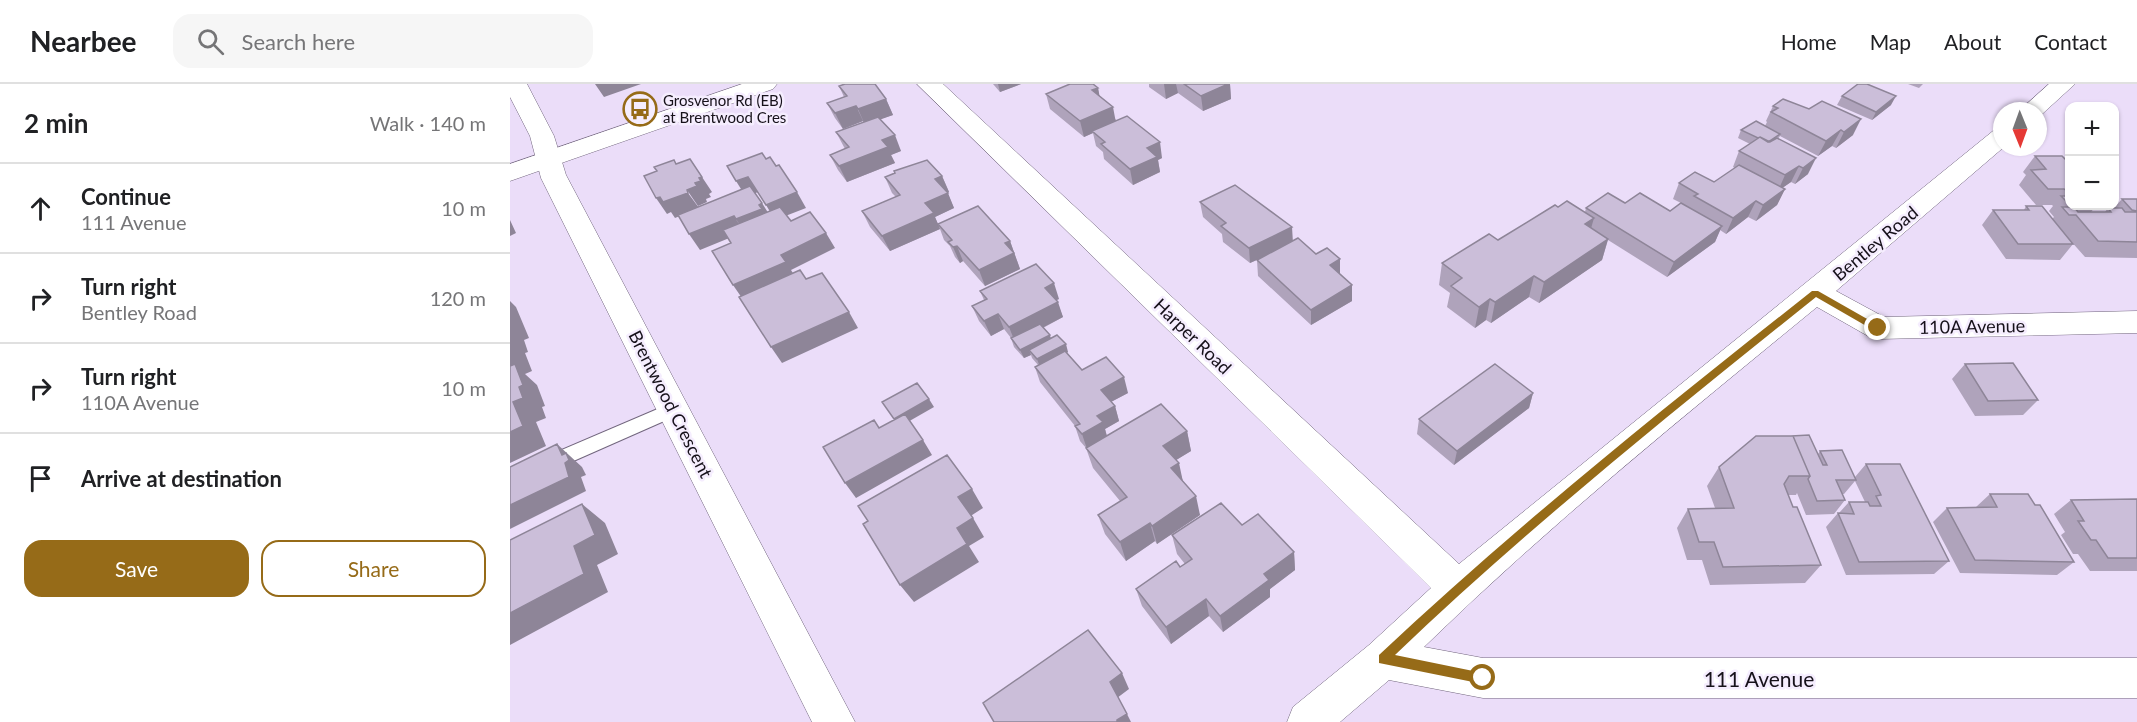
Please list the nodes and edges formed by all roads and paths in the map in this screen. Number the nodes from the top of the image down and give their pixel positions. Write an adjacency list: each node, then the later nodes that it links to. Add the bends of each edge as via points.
1 (515, 84): 7 (street, Brentwood Crescent, via 542,136)
2 (765, 84): 7 (street)
3 (929, 84): 13 (street, Harper Road)
4 (2063, 84): 5 (street)
5 (2042, 102)
6 (1993, 144): 9 (street, Bentley Road)
7 (549, 159): 8 (street); 11 (street, Brentwood Crescent, via 554,178)
8 (510, 173)
9 (1815, 293): 10 (street, 110A Avenue, via 1878,328); 13 (street, Bentley Road)
10 (2137, 322)
11 (674, 409): 12 (lane); 16 (street, Brentwood Crescent)
12 (510, 481)
13 (1458, 588): 14 (street, Bentley Road)
14 (1383, 659): 15 (street, 111 Avenue, via 1483,678); 17 (street, Bentley Road)
15 (2137, 678)
16 (834, 722)
17 (1308, 722)

